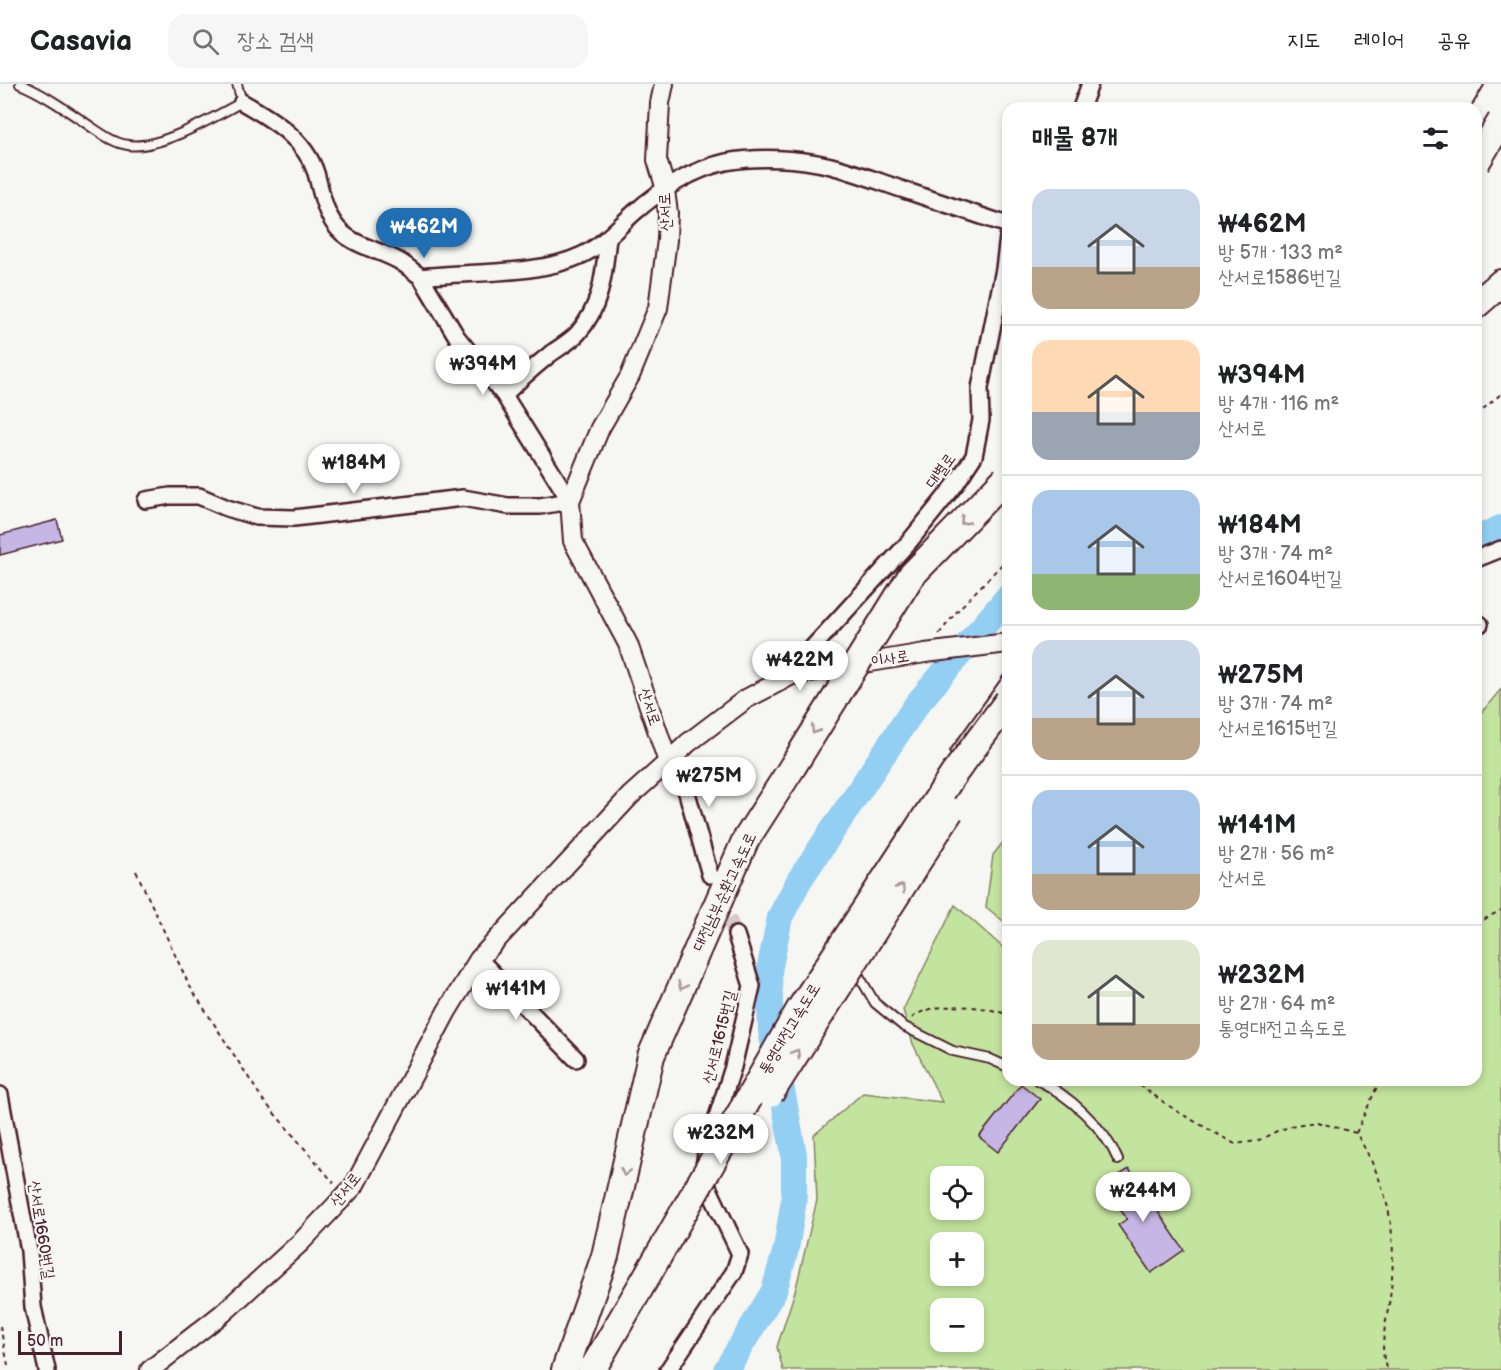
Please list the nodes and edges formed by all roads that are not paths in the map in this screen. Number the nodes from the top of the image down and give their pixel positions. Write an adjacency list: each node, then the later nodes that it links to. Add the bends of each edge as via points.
1 (20, 84): 6 (lane, via 111,139 128,145 153,144)
2 (237, 84): 6 (lane)
3 (664, 84): 13 (street, 산서로, via 657,160)
4 (1090, 84): 7 (street)
5 (1501, 84): 8 (highway)
6 (242, 102): 16 (street, via 290,134 310,157 335,225)
7 (1083, 102)
8 (1482, 116)
9 (1501, 121): 12 (highway, bridge)
10 (1501, 137): 11 (highway)
11 (1482, 149)
12 (1482, 153)
13 (665, 189): 14 (street, via 727,162 793,160 831,166); 15 (street); 23 (street, 산서로, via 668,240 658,308)
14 (1002, 223)
15 (608, 238): 16 (street, via 563,263); 20 (street, via 603,280 587,321 576,335)
16 (421, 277): 20 (street, 산서로, via 457,337)
17 (1002, 279): 27 (street, 대별로, via 980,388 981,420 974,456 909,542)
18 (1501, 283): 19 (highway)
19 (1482, 299)
20 (504, 395): 23 (street, 산서로)
21 (1002, 482): 45 (highway, 대전남부순환고속도로, one-way to 45, bridge, via 911,576 745,841 651,1056 605,1256)
22 (146, 500): 23 (street, via 198,496 256,517 294,518 463,498 508,506)
23 (570, 501): 31 (street, 산서로, via 573,541 628,644)
24 (1501, 549): 25 (street)
25 (1482, 557)
26 (1002, 644): 27 (street, 이사로)
27 (792, 675): 31 (street, 이사로, via 746,699)
28 (1002, 686): 32 (lane)
29 (1002, 709): 42 (highway, 통영대전고속도로, bridge, via 953,775 800,1009)
30 (1002, 735): 42 (highway, 통영대전고속도로, one-way to 30, bridge, via 966,786)
31 (668, 762): 33 (street, via 684,782); 36 (street, 산서로, via 630,796)
32 (947, 763)
33 (710, 875)
34 (853, 911): 38 (lane, via 838,940 875,1003 903,1026 953,1051)
35 (736, 935): 48 (street, 산서로1615번길, via 752,986 733,1066 706,1148 703,1172 740,1254 734,1272)
36 (479, 959): 37 (street); 44 (street, 산서로, via 354,1186 302,1242 223,1313)
37 (576, 1059)
38 (1002, 1064)
39 (1049, 1086): 41 (lane, via 1073,1103 1112,1144)
40 (0, 1095): 43 (street, 산서로1660번길, via 29,1251 33,1307)
41 (1118, 1160)
42 (654, 1279): 46 (highway, 통영대전고속도로); 47 (highway, 통영대전고속도로)
43 (47, 1370)
44 (150, 1370)
45 (565, 1370)
46 (591, 1370)
47 (610, 1370)
48 (668, 1370)

